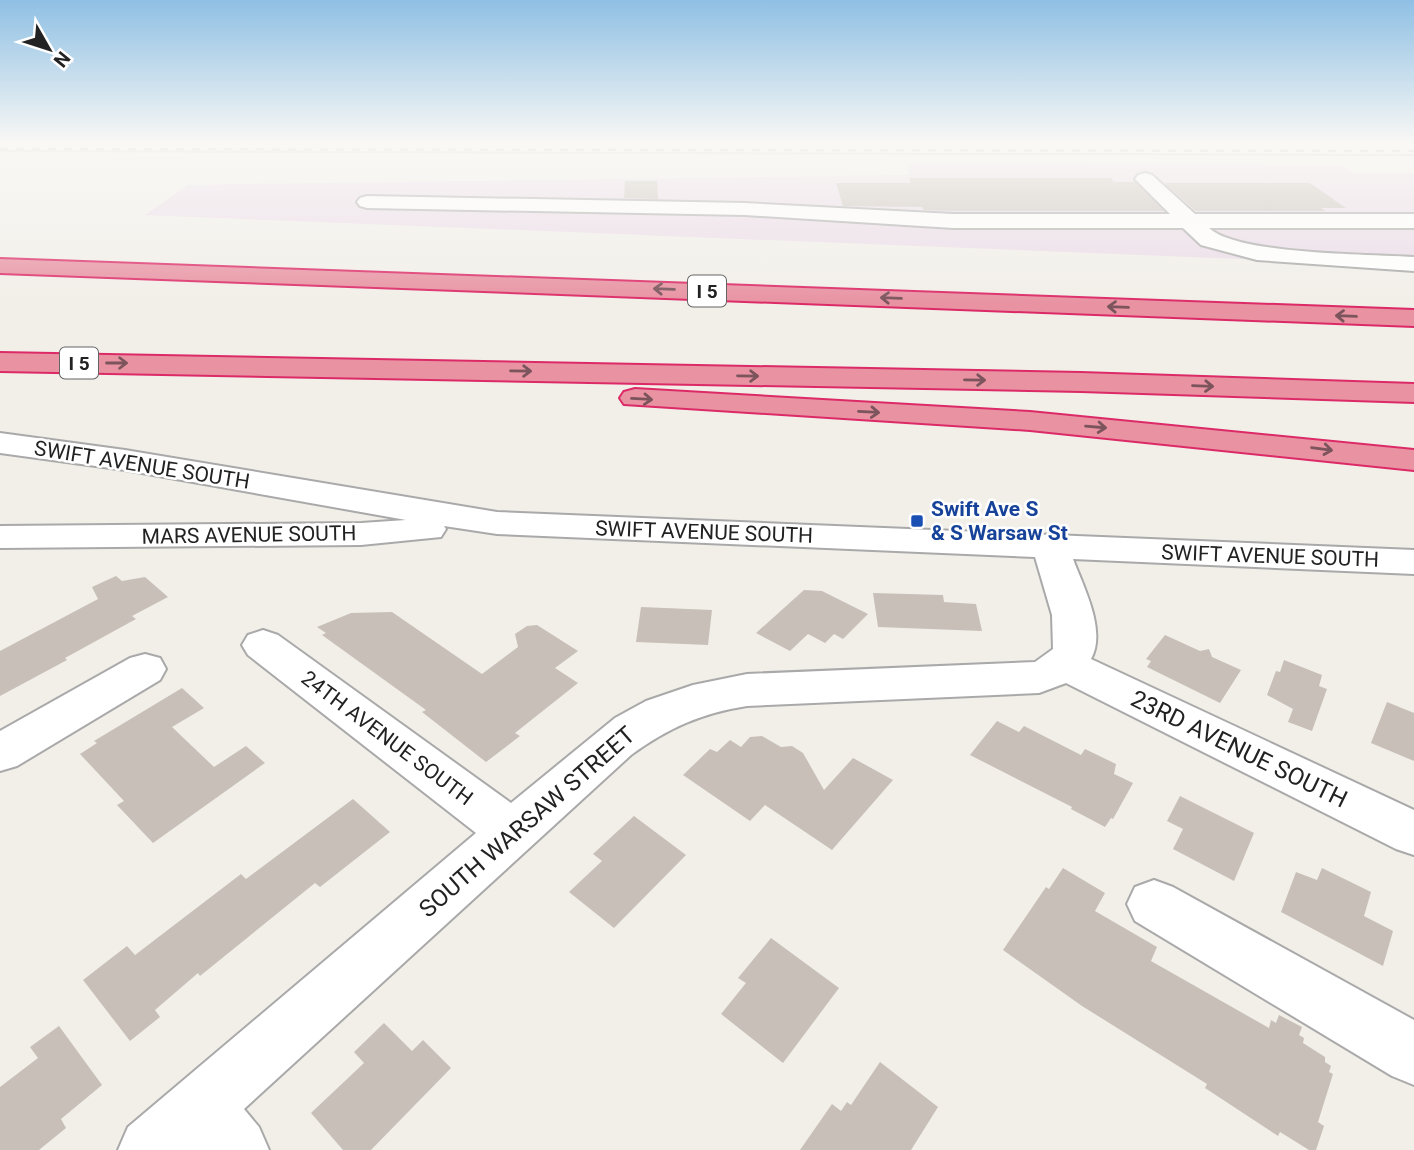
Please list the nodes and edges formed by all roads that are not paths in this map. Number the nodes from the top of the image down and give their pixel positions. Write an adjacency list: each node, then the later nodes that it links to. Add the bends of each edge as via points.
1 (1162, 197): 3 (street)
2 (366, 202): 3 (street, via 745,209 953,221)
3 (1189, 222): 4 (street); 5 (street, via 1209,240 1257,253)
4 (1414, 222)
5 (1414, 264)
6 (0, 267): 7 (highway, I 5, one-way to 6)
7 (1414, 318)
8 (0, 362): 9 (highway, I 5, one-way to 9)
9 (158, 363): 10 (highway, I 5, one-way to 10); 12 (highway, one-way to 12, via 462,388 1030,421)
10 (1414, 393)
11 (0, 443): 13 (street, SWIFT AVENUE SOUTH, via 96,454 399,510)
12 (1414, 460)
13 (497, 523): 14 (street, MARS AVENUE SOUTH, via 361,534); 15 (street, SWIFT AVENUE SOUTH)
14 (0, 537)
15 (1050, 547): 16 (street, SWIFT AVENUE SOUTH); 18 (street, via 1076,636 1073,652)
16 (1414, 562)
17 (263, 645): 21 (street, 24TH AVENUE SOUTH)
18 (1064, 664): 21 (street, SOUTH WARSAW STREET, via 1039,677 747,690 686,702 648,718 615,741); 22 (street, 23RD AVENUE SOUTH)
19 (145, 669): 20 (street)
20 (0, 753)
21 (512, 832): 25 (street, SOUTH WARSAW STREET)
22 (1414, 834)
23 (1154, 904): 24 (street)
24 (1414, 1054)
25 (218, 1128): 26 (street, SOUTH WARSAW STREET)
26 (151, 1150)

